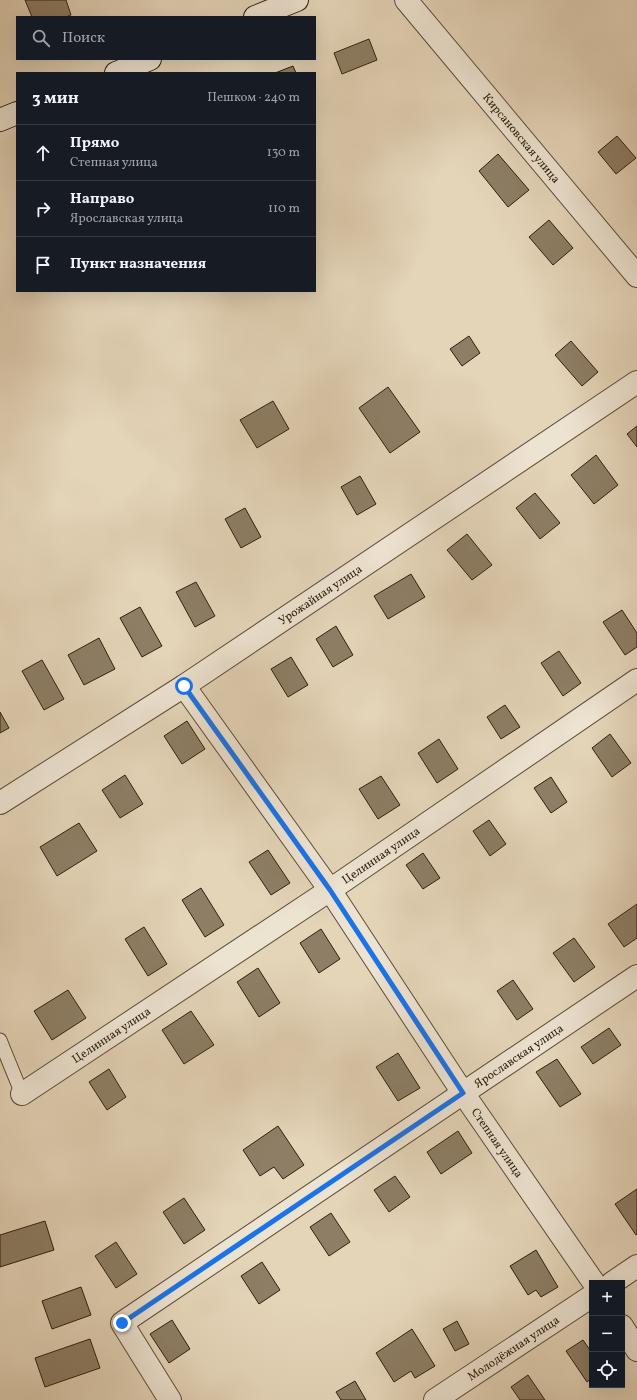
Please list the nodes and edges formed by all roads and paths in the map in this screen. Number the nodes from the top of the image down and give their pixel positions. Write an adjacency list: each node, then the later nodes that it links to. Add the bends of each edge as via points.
1 (297, 0): 3 (street)
2 (406, 0): 8 (street, Кирсановская улица)
3 (257, 16)
4 (148, 60): 5 (street)
5 (118, 72)
6 (16, 113): 7 (street)
7 (0, 120)
8 (637, 276)
9 (637, 382): 11 (street, Урожайная улица)
10 (637, 680): 13 (street, Целинная улица)
11 (184, 686): 12 (street, Урожайная улица); 13 (street, Степная улица)
12 (0, 803)
13 (330, 890): 16 (street, Степная улица); 17 (street, Целинная улица)
14 (637, 976): 16 (street, Ярославская улица)
15 (0, 1040): 17 (lane)
16 (463, 1093): 19 (street, Степная улица); 24 (street, Ярославская улица, via 122,1323)
17 (22, 1094)
18 (637, 1266): 20 (street)
19 (592, 1280)
20 (616, 1280)
21 (589, 1298): 25 (street, Молодёжная улица)
22 (625, 1331): 23 (street)
23 (637, 1350)
24 (170, 1400)
25 (435, 1400)

